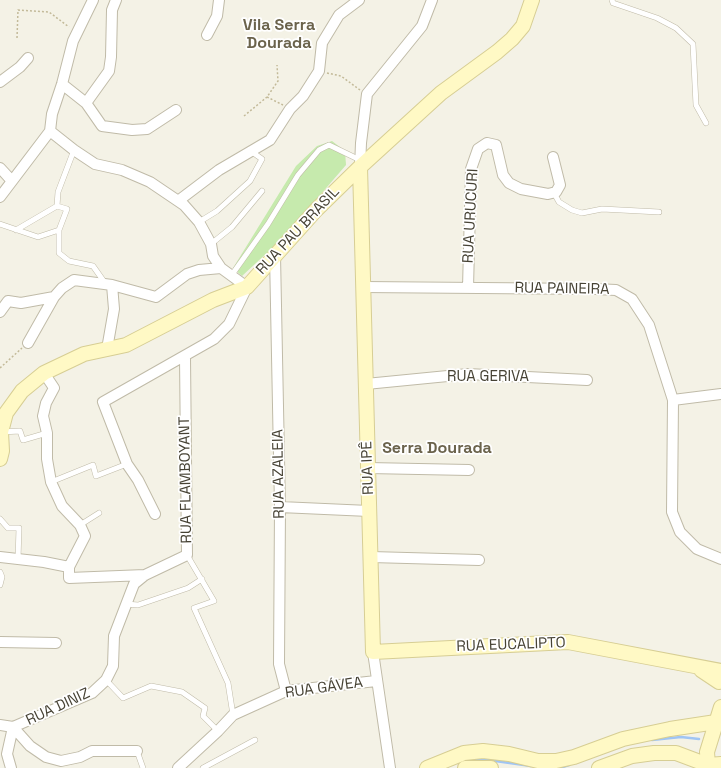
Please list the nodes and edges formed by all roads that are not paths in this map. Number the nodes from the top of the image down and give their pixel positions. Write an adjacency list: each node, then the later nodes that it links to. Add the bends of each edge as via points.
1 (93, 0): 11 (street, via 73,41)
2 (116, 0): 12 (street, via 112,10 111,57 108,71)
3 (219, 0): 8 (street, via 217,16)
4 (359, 0): 17 (street, via 339,15 322,43 319,71 303,96 290,109 270,140)
5 (432, 0): 19 (street, via 422,26 367,94)
6 (532, 0): 19 (street, RUA PAU BRASIL, via 523,26 512,39 441,93)
7 (612, 0): 14 (lane, via 613,3 657,18 676,28 693,44 696,105)
8 (206, 35)
9 (28, 58): 10 (street, via 20,68)
10 (0, 82)
11 (62, 84): 12 (street); 15 (street, via 52,114)
12 (86, 103): 13 (street, via 102,126 132,130 147,130)
13 (176, 110)
14 (706, 123)
15 (50, 131): 16 (street); 21 (street)
16 (74, 150): 25 (street, via 95,164 122,170 150,182); 26 (lane, via 58,192)
17 (252, 152): 25 (street, via 219,170); 28 (lane, via 262,160 250,181 217,211)
18 (553, 157): 23 (street, via 560,185)
19 (360, 163): 33 (street, RUA PAU BRASIL); 35 (lane, via 329,145 319,150 298,174 268,224); 38 (street, RUA IPÊ)
20 (0, 168): 21 (street)
21 (12, 181): 24 (street)
22 (262, 191): 32 (lane, via 232,227)
23 (554, 193): 27 (lane, via 560,202 582,213 602,209); 39 (street, RUA URUCURI, via 521,189 509,183 503,175 496,145 487,143 478,149 471,169)
24 (1, 195)
25 (178, 201): 28 (street)
26 (57, 206): 30 (lane); 31 (lane, via 67,209)
27 (659, 212)
28 (199, 222): 32 (street)
29 (0, 224): 30 (lane)
30 (16, 230): 31 (lane, via 38,237)
31 (59, 230): 36 (lane, via 59,253 69,261 93,266)
32 (211, 244): 34 (street, via 213,256)
33 (275, 255): 37 (street, RUA PAU BRASIL); 57 (street, RUA AZALEIA)
34 (221, 268): 35 (street); 36 (street, via 187,274 156,297)
35 (230, 276): 37 (street)
36 (109, 284): 40 (street, via 74,280); 43 (street, via 114,309)
37 (247, 287): 43 (street, via 213,300 126,345); 44 (street, RUA PAU BRASIL, via 229,324 214,339)
38 (363, 287): 39 (street, RUA PAINEIRA); 47 (street, RUA IPÊ)
39 (468, 288): 49 (street, RUA PAINEIRA, via 616,290 632,299 649,325)
40 (54, 297): 41 (street, via 21,303 8,301); 42 (street)
41 (0, 312)
42 (28, 343)
43 (108, 349): 45 (street, via 84,354)
44 (185, 357): 53 (street, RUA PAU BRASIL, via 103,402); 63 (street, RUA FLAMBOYANT)
45 (44, 373): 50 (street, via 18,397 6,413); 51 (street, via 54,388 43,416)
46 (587, 380): 47 (street, RUA GERIVA, via 468,374)
47 (366, 384): 54 (street, RUA IPÊ)
48 (721, 394): 49 (street)
49 (672, 400): 67 (street, RUA PAINEIRA, via 672,512 680,532 697,549)
50 (1, 432): 51 (lane, via 20,430 23,440); 52 (street)
51 (47, 433): 56 (street, via 47,459)
52 (0, 460)
53 (127, 464): 56 (lane, via 96,476 93,465); 60 (street, via 138,480)
54 (368, 468): 55 (street); 58 (street, RUA IPÊ)
55 (469, 470)
56 (52, 482): 62 (street, via 62,506)
57 (280, 507): 58 (street); 81 (street, RUA AZALEIA, via 279,664)
58 (369, 511): 65 (street, RUA IPÊ)
59 (99, 513): 62 (lane)
60 (154, 514)
61 (0, 519): 66 (lane, via 8,528 19,528)
62 (80, 525): 69 (street, via 85,536)
63 (187, 555): 71 (street, RUA FLAMBOYANT); 72 (lane)
64 (0, 557): 66 (street)
65 (371, 557): 68 (street); 77 (street, RUA IPÊ)
66 (18, 559): 69 (street)
67 (721, 559)
68 (479, 560)
69 (69, 567): 71 (street, via 69,578)
70 (0, 572): 73 (lane)
71 (145, 576): 74 (street, RUA DINIZ, via 134,584)
72 (202, 579): 74 (lane, via 188,588 138,605); 83 (lane, via 214,601 194,608 228,683)
73 (0, 585)
74 (125, 604): 79 (street, RUA DINIZ, via 114,636 113,666)
75 (0, 642): 76 (street)
76 (56, 643)
77 (373, 652): 78 (street, RUA EUCALIPTO, via 568,642 694,665); 80 (street, RUA IPÊ)
78 (721, 679)
79 (106, 680): 86 (street, RUA DINIZ, via 92,693); 87 (lane, via 123,698 151,686 182,692 205,708 203,716)
80 (376, 681): 81 (street, RUA GÁVEA); 95 (street, RUA IPÊ)
81 (286, 691): 83 (street, RUA GÁVEA)
82 (721, 707): 85 (street)
83 (233, 715): 87 (street, RUA GÁVEA)
84 (0, 725): 86 (street)
85 (717, 725): 90 (street); 96 (street, via 670,728 623,739 556,761 538,761 483,751 464,753)
86 (13, 727): 89 (street, via 30,746 46,757 61,761 80,757 92,751); 92 (street, via 7,754)
87 (218, 732): 91 (street, RUA GÁVEA)
88 (255, 740): 94 (lane)
89 (137, 751): 93 (lane)
90 (711, 762): 99 (street, via 676,753 654,753 632,756)
91 (180, 767)
92 (11, 768)
93 (143, 768)
94 (203, 768)
95 (390, 768)
96 (427, 768)
97 (464, 768): 98 (street)
98 (491, 768)
99 (599, 768)

